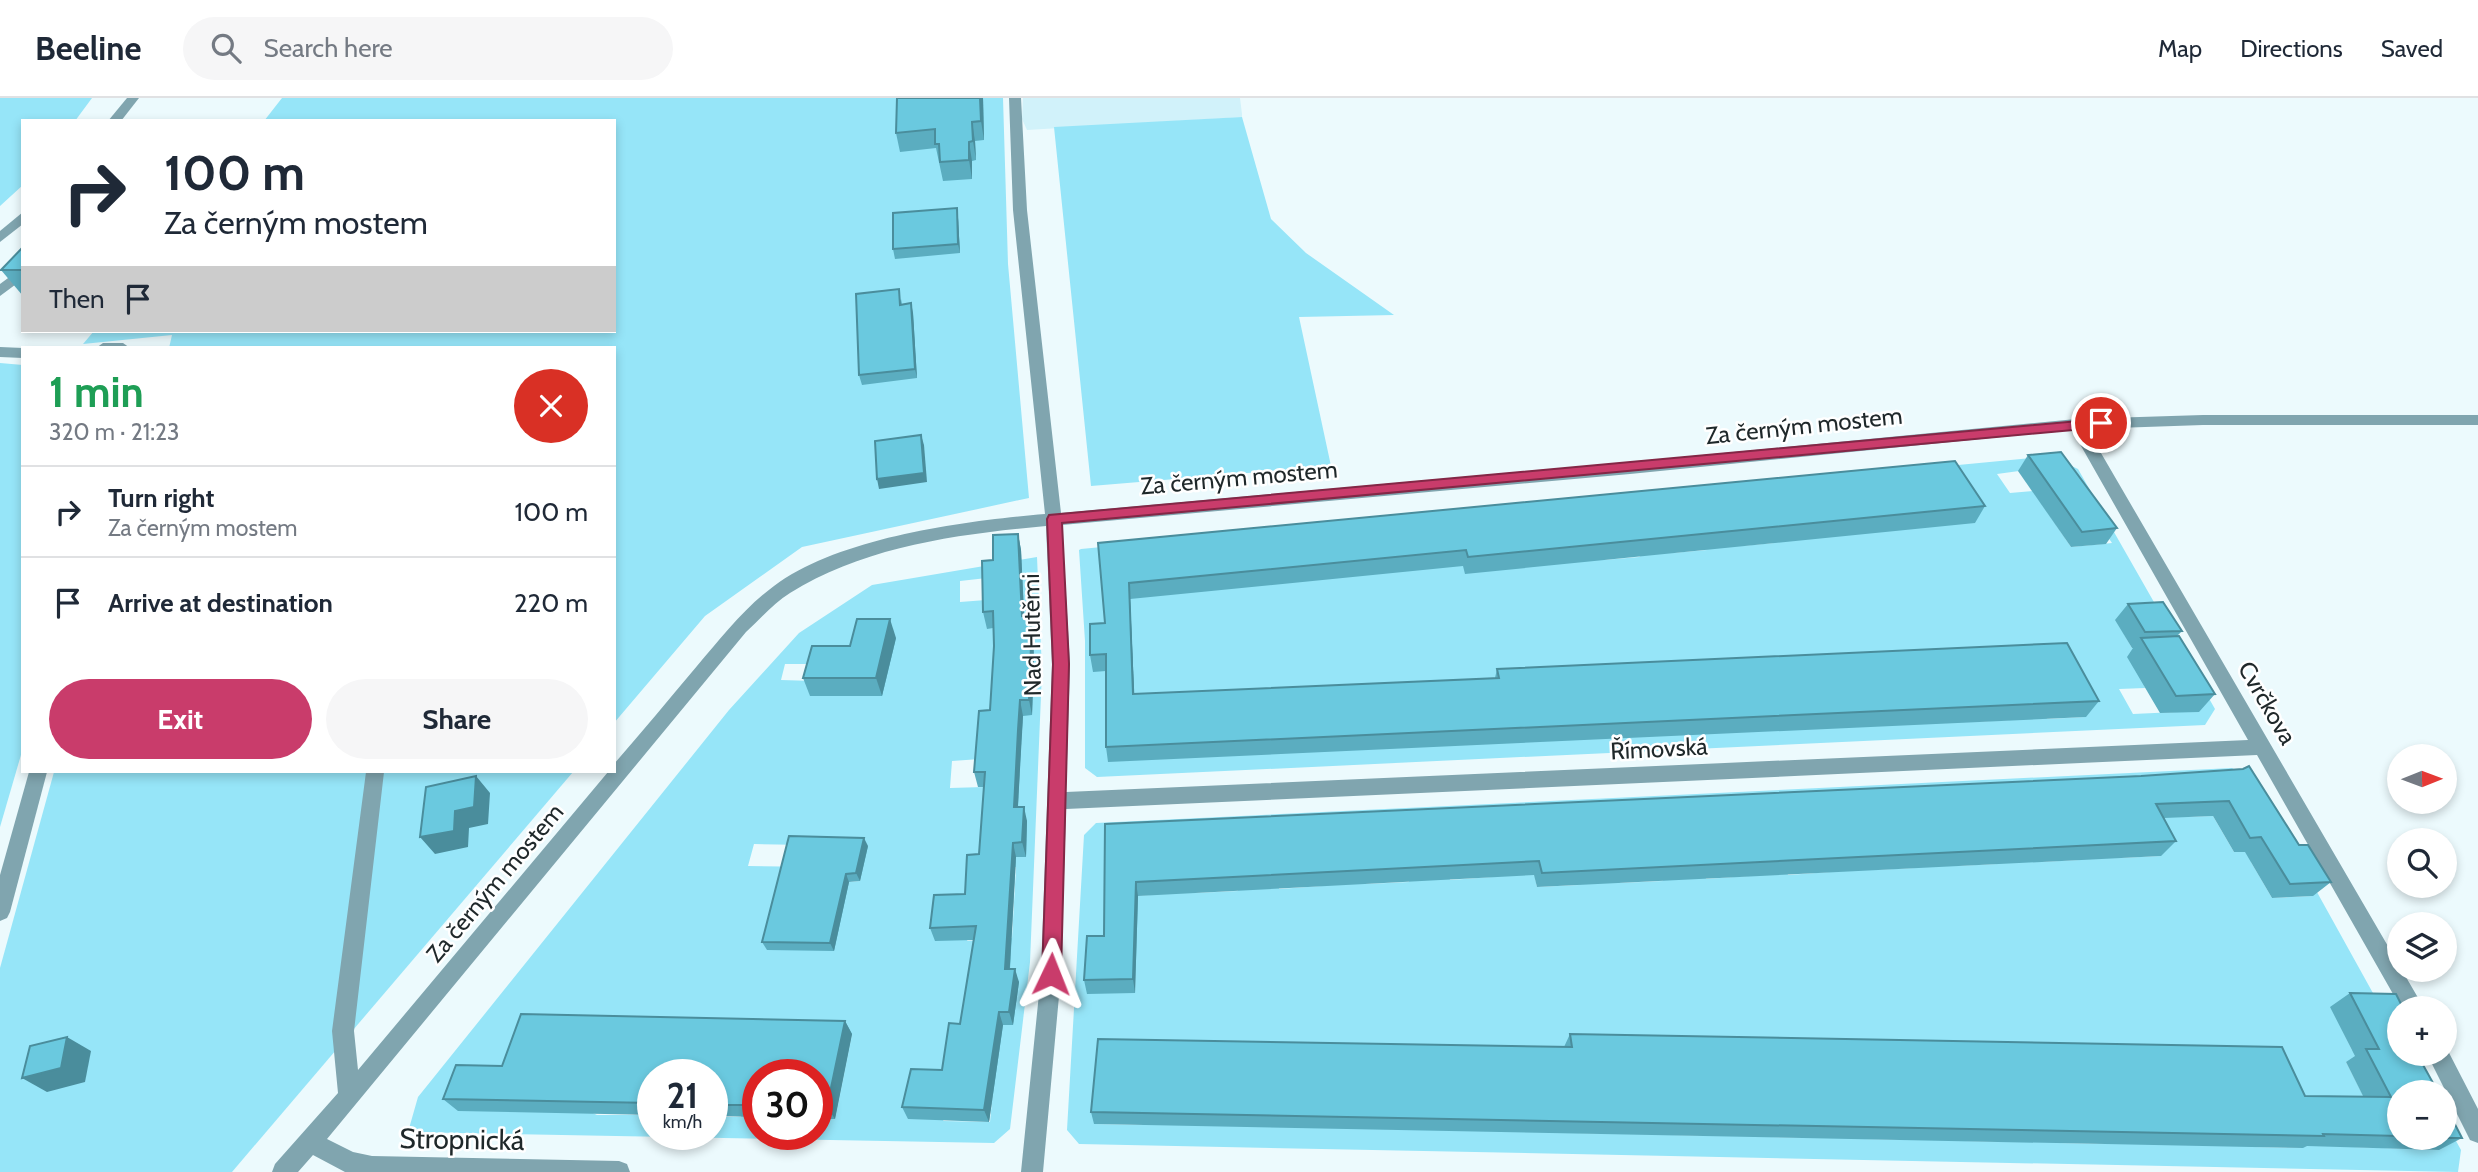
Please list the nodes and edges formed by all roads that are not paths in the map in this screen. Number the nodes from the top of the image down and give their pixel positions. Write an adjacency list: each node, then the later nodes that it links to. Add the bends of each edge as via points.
1 (132, 98): 3 (street)
2 (1015, 98): 12 (street, Nad Hutěmi, via 1020,209)
3 (116, 119)
4 (21, 218): 5 (street)
5 (0, 237)
6 (21, 273): 7 (street)
7 (0, 292)
8 (0, 352): 9 (street)
9 (21, 353)
10 (2478, 420): 11 (street, Za černým mostem)
11 (2076, 424): 12 (street, Za černým mostem); 13 (street, Cvrčkova)
12 (1054, 519): 16 (street, Nad Hutěmi, via 1061,664); 20 (street, Za černým mostem, via 866,549 781,590 740,627)
13 (2262, 747): 16 (street, Římovská); 18 (street, Cvrčkova)
14 (38, 773): 17 (street)
15 (375, 773): 20 (street, via 343,1031)
16 (1058, 801): 25 (street, Nad Hutěmi, via 1051,974)
17 (0, 912)
18 (2406, 996)
19 (2444, 1066): 21 (street)
20 (349, 1097): 22 (street, Za černým mostem)
21 (2478, 1132)
22 (310, 1142): 23 (street, Za černým mostem); 24 (street, Stropnická, via 351,1163 372,1167)
23 (283, 1172)
24 (619, 1172)
25 (1032, 1172)

